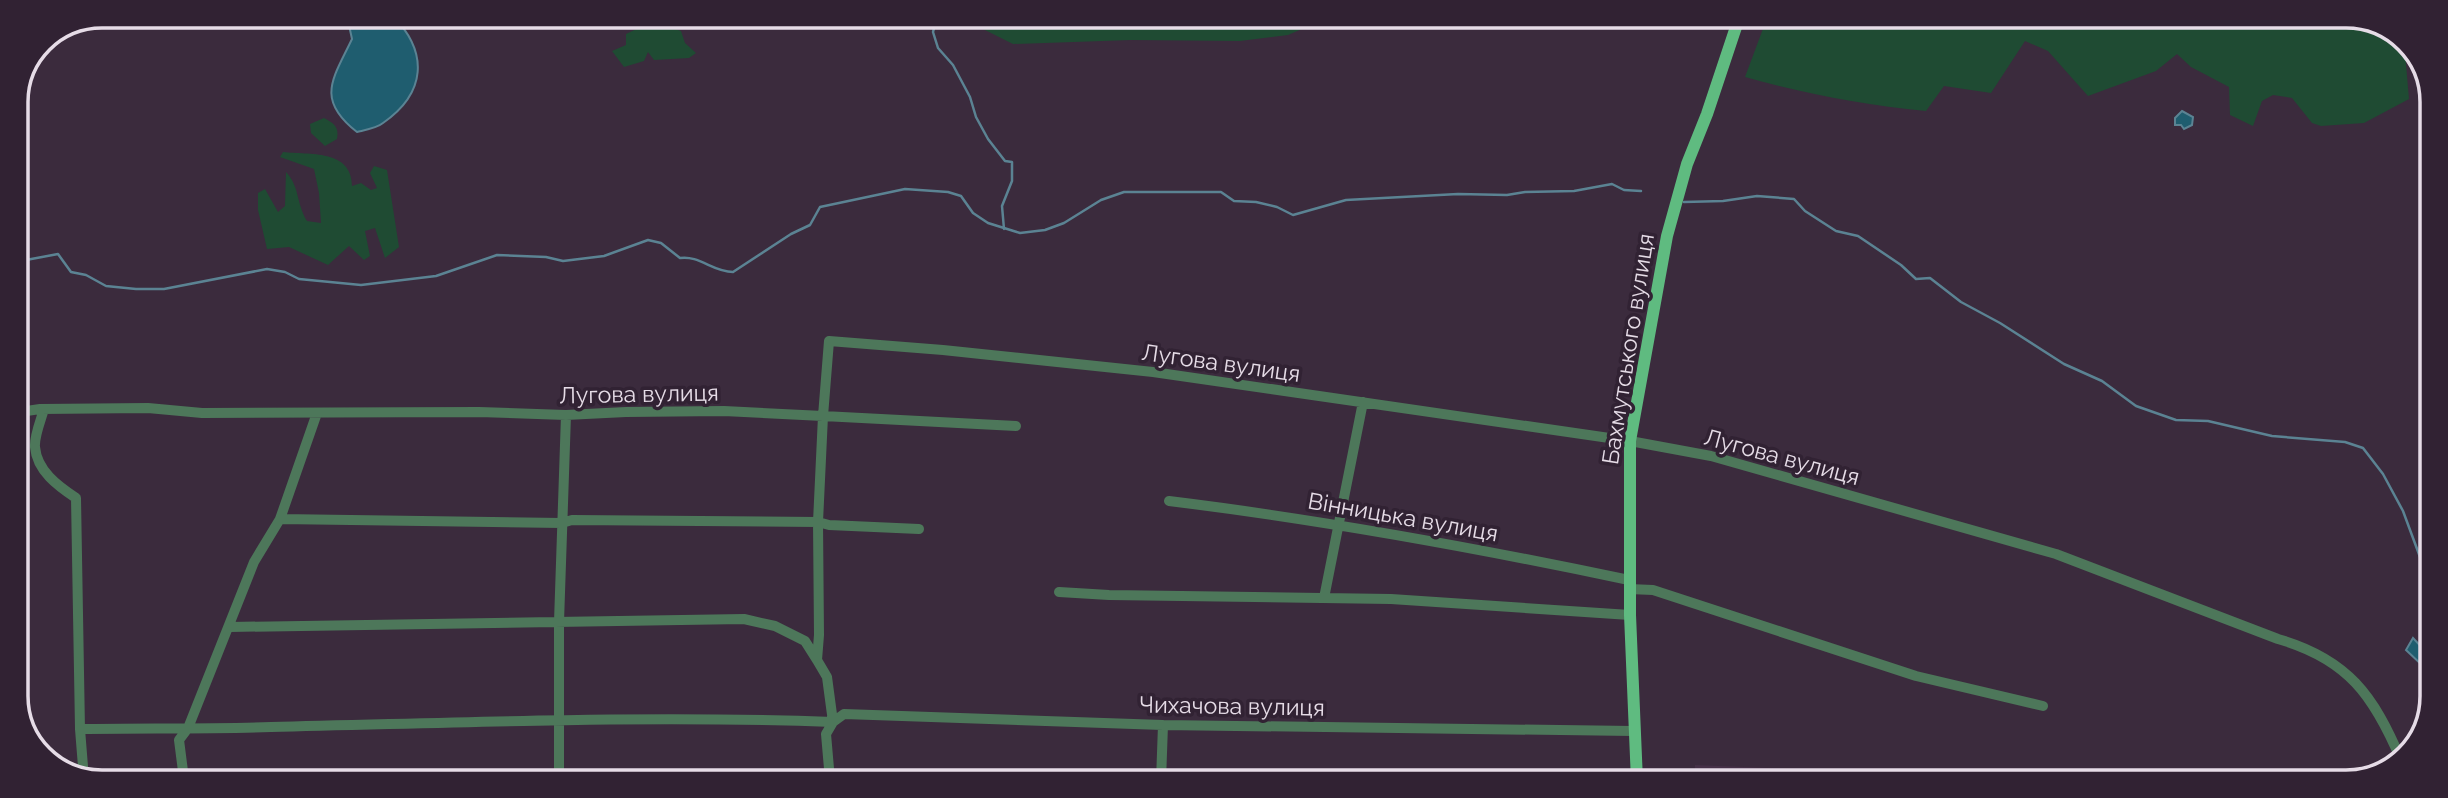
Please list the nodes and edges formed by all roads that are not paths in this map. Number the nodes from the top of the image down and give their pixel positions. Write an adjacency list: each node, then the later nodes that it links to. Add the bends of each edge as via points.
1 (1736, 28): 9 (main road, Бахмутського вулиця, via 1687,164 1667,236)
2 (1363, 402): 7 (street, Лугова вулиця, via 1153,372 829,341); 9 (street, Лугова вулиця); 14 (street)
3 (44, 409): 4 (street, Лугова вулиця); 5 (street, Лугова вулиця); 28 (street, via 34,446 41,468 76,498)
4 (28, 411)
5 (317, 413): 6 (street, Лугова вулиця); 11 (street)
6 (566, 415): 7 (street, Лугова вулиця, via 724,411); 13 (street)
7 (823, 416): 8 (street); 12 (street)
8 (1016, 426)
9 (1630, 441): 16 (main road, Бахмутського вулиця); 30 (street, Лугова вулиця, via 1712,456 2056,554 2304,646 2367,693)
10 (1169, 501): 14 (street, Вінницька вулиця)
11 (280, 519): 13 (street); 21 (street, via 254,562)
12 (818, 522): 13 (street); 15 (street); 22 (street)
13 (562, 523): 20 (street)
14 (1339, 526): 16 (street, Вінницька вулиця, via 1453,544); 18 (street)
15 (919, 529)
16 (1629, 584): 19 (main road, Бахмутського вулиця); 23 (street, Вінницька вулиця, via 1916,676)
17 (1059, 592): 18 (street)
18 (1324, 598): 19 (street)
19 (1630, 615): 29 (main road, Бахмутського вулиця)
20 (559, 622): 21 (street); 22 (street, via 744,619 775,626 805,642); 24 (street)
21 (230, 627): 27 (street)
22 (817, 660): 25 (street, via 827,677)
23 (2043, 706)
24 (559, 719): 25 (street, Чихачова вулиця); 27 (street, Чихачова вулиця); 33 (street)
25 (833, 722): 26 (street, Чихачова вулиця, via 844,714); 34 (street, via 825,734)
26 (1163, 725): 29 (street, Чихачова вулиця); 35 (street)
27 (188, 728): 28 (street, Чихачова вулиця); 32 (street, via 179,740)
28 (80, 729): 31 (street)
29 (1633, 731): 36 (main road, Бахмутського вулиця)
30 (2397, 750)
31 (83, 767)
32 (183, 770)
33 (559, 770)
34 (829, 770)
35 (1161, 770)
36 (1636, 770)

